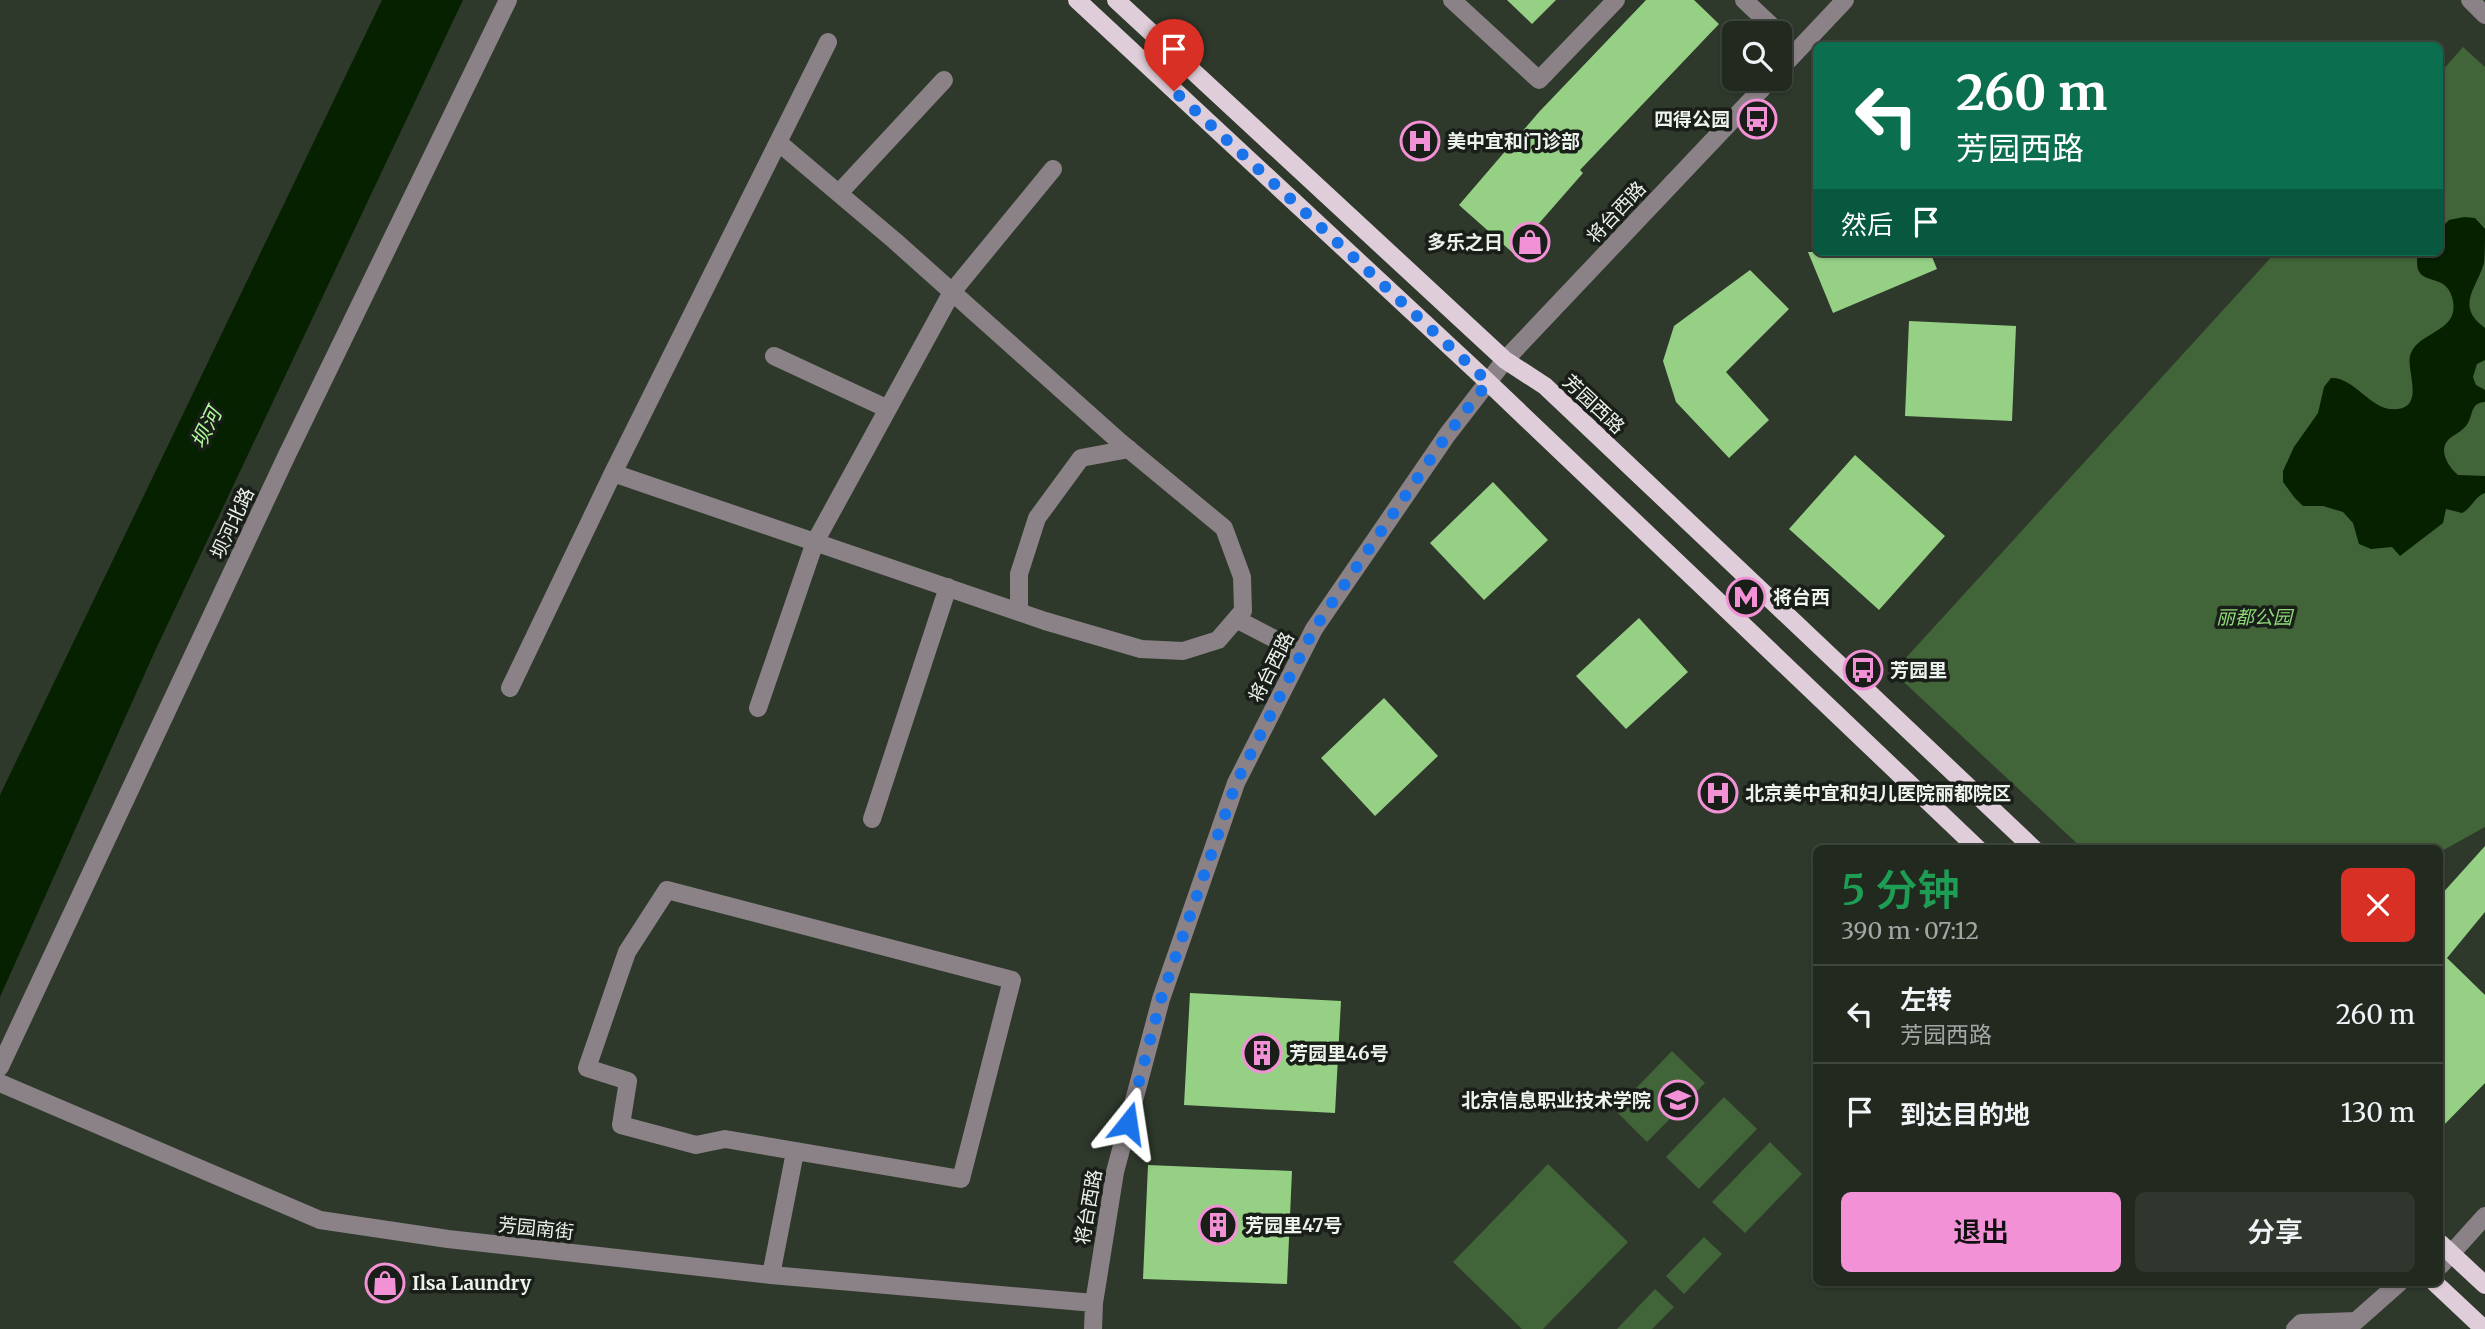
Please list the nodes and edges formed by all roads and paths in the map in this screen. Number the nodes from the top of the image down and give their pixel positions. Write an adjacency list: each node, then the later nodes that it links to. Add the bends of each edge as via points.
1 (508, 0): 37 (street, 坝河北路, via 286,457)
2 (1077, 0): 23 (main road)
3 (1116, 0): 22 (main road, 芳园西路)
4 (1452, 0): 5 (street, via 1539,80)
5 (1616, 0)
6 (1744, 0): 10 (street)
7 (1845, 0): 13 (street)
8 (2470, 0): 9 (street)
9 (2485, 15)
10 (1767, 21)
11 (828, 42): 17 (street)
12 (1792, 44): 13 (street)
13 (1798, 50): 14 (street)
14 (1792, 56)
15 (944, 80): 19 (street)
16 (1760, 91): 22 (street, 将台西路)
17 (778, 142): 19 (street); 26 (street)
18 (1053, 169): 20 (street)
19 (839, 193): 20 (street)
20 (952, 292): 24 (street); 25 (street)
21 (774, 356): 24 (street)
22 (1504, 360): 23 (street, 将台西路); 36 (main road, 芳园西路, via 1545,386)
23 (1488, 382): 31 (street, 将台西路, via 1447,435); 35 (main road)
24 (888, 409): 27 (street)
25 (1129, 449): 29 (street, via 1081,458 1037,517 1019,574); 30 (street, via 1224,528 1242,577 1243,611)
26 (613, 473): 27 (street); 32 (street)
27 (815, 542): 28 (street); 33 (street)
28 (947, 587): 29 (street); 34 (street)
29 (1019, 612): 30 (street, via 1141,649 1183,651 1218,640)
30 (1236, 620): 31 (street)
31 (1302, 653): 46 (street, 将台西路, via 1236,783 1161,999 1115,1172)
32 (510, 688)
33 (758, 708)
34 (872, 819)
35 (1975, 845)
36 (2030, 845)
37 (0, 1067)
38 (0, 1083): 42 (street, 芳园南街, via 320,1220)
39 (795, 1152): 39 (street, via 961,1180 1012,980 667,890 626,952 587,1068 628,1081 621,1125 696,1145 725,1139); 42 (street)
40 (2485, 1216): 41 (street)
41 (2443, 1254): 43 (main road)
42 (771, 1275): 46 (street, 芳园南街)
43 (2485, 1285)
44 (2396, 1286): 48 (street, via 2356,1321 2301,1322)
45 (2438, 1286): 49 (main road)
46 (1094, 1303): 47 (street, 将台西路)
47 (1093, 1329)
48 (2295, 1329)
49 (2484, 1329)

